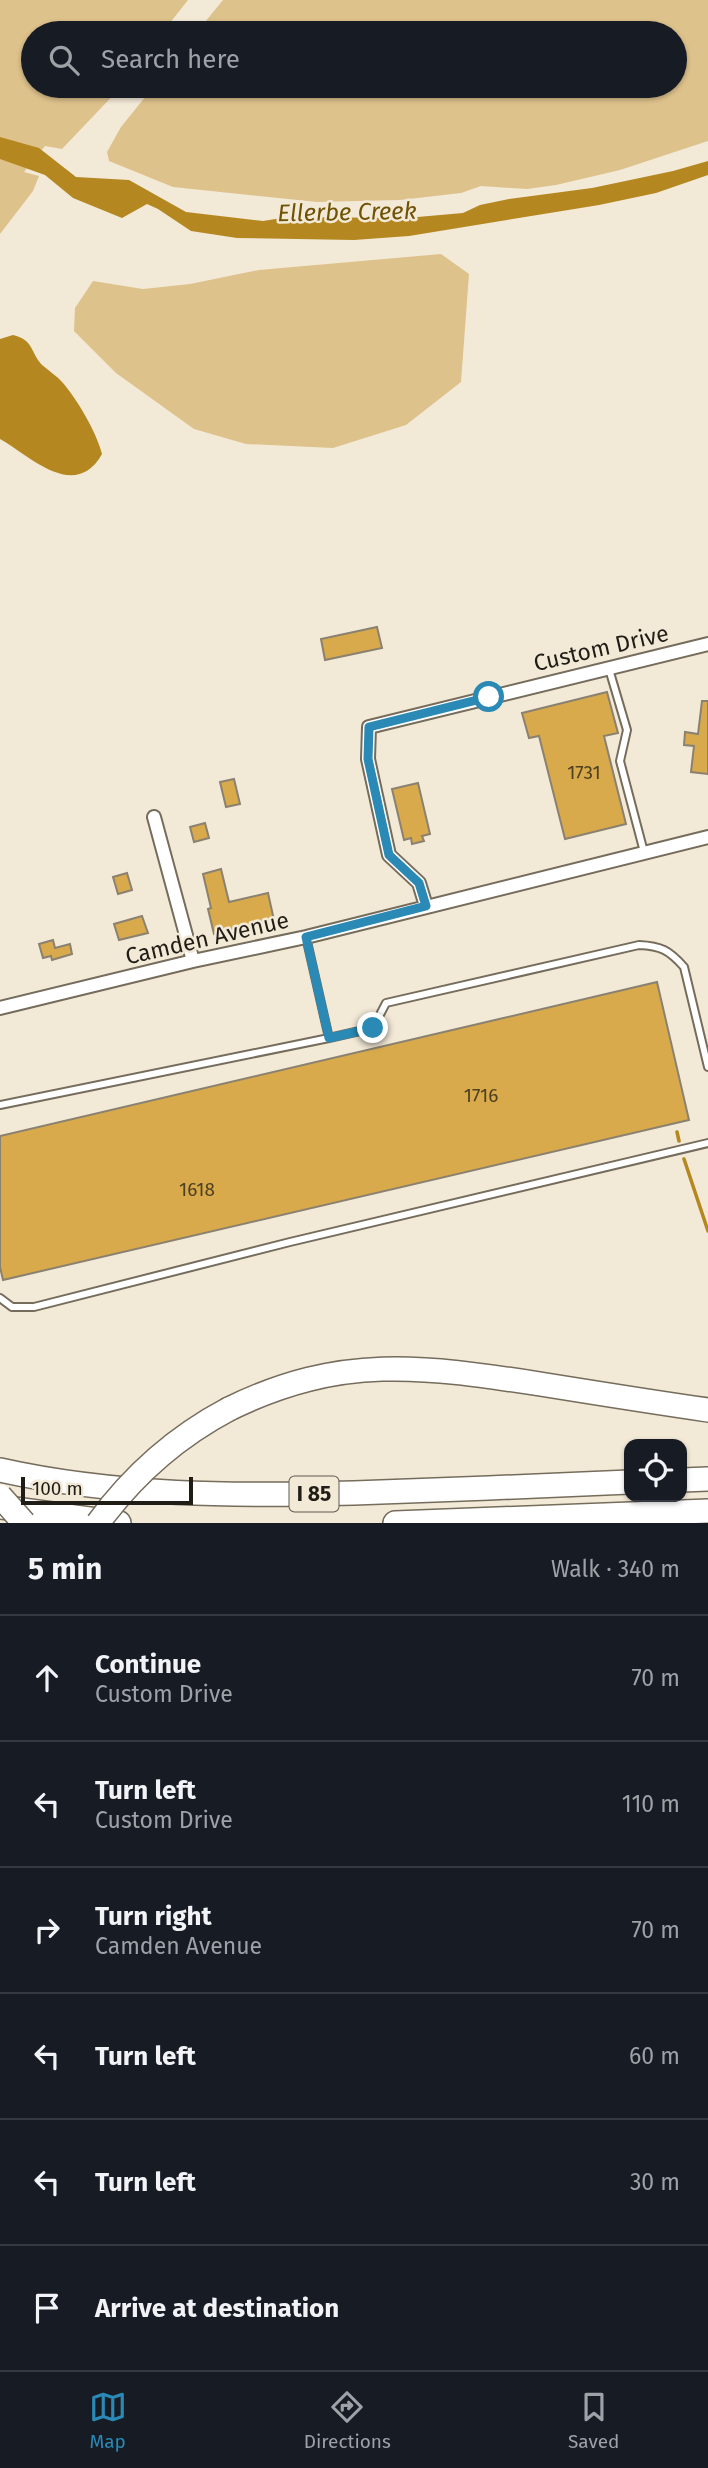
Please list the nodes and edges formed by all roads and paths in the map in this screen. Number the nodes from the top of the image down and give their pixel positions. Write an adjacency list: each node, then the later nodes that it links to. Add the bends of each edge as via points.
1 (708, 644): 2 (street, Custom Drive)
2 (608, 667): 5 (lane, via 627,730 620,761); 6 (street, Custom Drive, via 369,727 368,759 389,855 419,883)
3 (154, 817): 8 (street)
4 (708, 837): 5 (street, Camden Avenue)
5 (644, 852): 6 (street, Camden Avenue)
6 (426, 906): 7 (street, Camden Avenue)
7 (306, 937): 8 (street, Camden Avenue); 10 (lane)
8 (193, 961): 9 (street, Camden Avenue)
9 (0, 1008)
10 (329, 1038): 11 (lane, via 373,1028 386,1003 639,944 673,954 684,967); 12 (lane)
11 (708, 1067)
12 (0, 1105)
13 (708, 1143): 14 (lane, via 34,1307 12,1307)
14 (0, 1298)
15 (708, 1410): 24 (highway, bridge, via 462,1372 401,1367 320,1376 229,1409 191,1432 151,1463)
16 (0, 1470): 19 (highway, I 85, via 129,1489 212,1494)
17 (708, 1479): 18 (highway)
18 (687, 1480)
19 (624, 1482)
20 (0, 1496): 23 (highway, bridge)
21 (0, 1507): 25 (highway)
22 (708, 1511): 26 (highway); 27 (highway)
23 (24, 1523)
24 (98, 1523)
25 (119, 1523)
26 (395, 1523)
27 (660, 1523)

